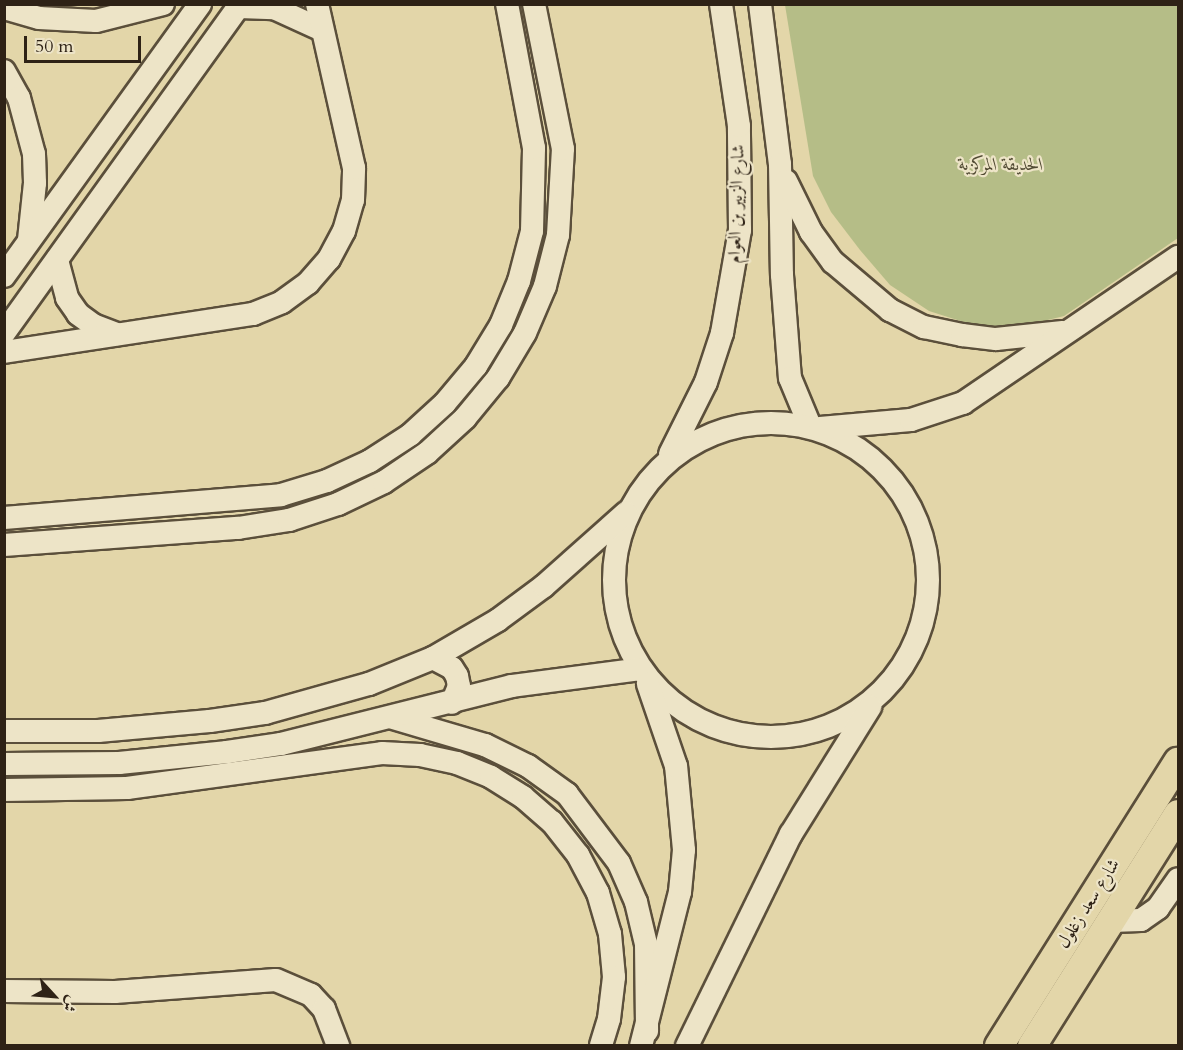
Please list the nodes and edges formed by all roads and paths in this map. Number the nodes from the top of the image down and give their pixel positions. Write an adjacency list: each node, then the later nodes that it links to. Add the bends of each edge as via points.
1 (163, 4): 9 (street, via 96,21 39,18)
2 (200, 4): 13 (street)
3 (317, 4): 10 (street)
4 (507, 4): 15 (street, via 534,147)
5 (534, 4): 16 (street, via 563,149)
6 (722, 4): 26 (street, شارع الزبير بن العوام, via 739,126 740,230 734,282 706,382)
7 (760, 4): 12 (street)
8 (240, 6): 10 (street, via 274,8); 14 (street)
9 (4, 8)
10 (322, 30): 23 (street, via 354,168 353,200 344,231 329,259 308,283 282,302 253,314)
11 (4, 70): 17 (street, via 22,107 34,154)
12 (780, 164): 21 (street, via 793,200 822,248 860,289 890,310 924,327 962,335 996,339); 25 (street, via 790,378)
13 (81, 170): 14 (street); 17 (street)
14 (107, 189): 19 (street)
15 (532, 231): 16 (street); 27 (street, via 519,281 501,325 476,366 446,403 410,435 338,476 281,495)
16 (558, 235): 30 (street, via 545,286 525,333 498,378 465,418 401,470 338,504 288,520)
17 (28, 243): 20 (street)
18 (1179, 257): 21 (street)
19 (57, 260): 22 (street); 23 (street, via 66,298 78,314)
20 (4, 276)
21 (1068, 332): 25 (street, via 986,389 937,413 911,420)
22 (4, 333)
23 (117, 334): 24 (street)
24 (4, 352)
25 (813, 428): 26 (street, via 784,422 733,426 709,435); 34 (street, via 861,450 883,468 910,506 923,541 928,578 921,625 896,675)
26 (665, 462): 28 (street)
27 (234, 501): 29 (street); 30 (street)
28 (629, 510): 32 (street, via 544,586 498,620); 33 (street, via 617,543 613,578 617,614 628,647)
29 (4, 518)
30 (238, 528): 31 (street)
31 (4, 545)
32 (433, 658): 35 (street, via 452,668 457,676 459,686); 37 (street, via 369,684 265,713 120,729)
33 (644, 673): 34 (street, via 676,707 703,723 762,738 822,729); 35 (street, via 555,678); 45 (street, via 676,766 684,850 680,892)
34 (876, 698): 48 (street, via 791,834)
35 (452, 703): 36 (street)
36 (392, 717): 39 (street, via 281,744 216,753 118,763); 45 (street, via 485,745 528,766 567,794 619,863 636,902 646,944)
37 (4, 731)
38 (1179, 762): 49 (main road, شارع سعد زغلول)
39 (4, 764)
40 (4, 790): 47 (street, via 127,788 382,753 420,754 491,777 524,797 552,822 578,855 598,893 610,934 614,977)
41 (1179, 814): 43 (main road, شارع سعد زغلول)
42 (1179, 879): 43 (street, via 1158,908 1141,920)
43 (1111, 921): 50 (main road, شارع سعد زغلول)
44 (4, 991): 46 (street, via 116,992 276,980 311,995 324,1009)
45 (644, 1038)
46 (338, 1046)
47 (601, 1046)
48 (687, 1046)
49 (999, 1046)
50 (1032, 1046)

